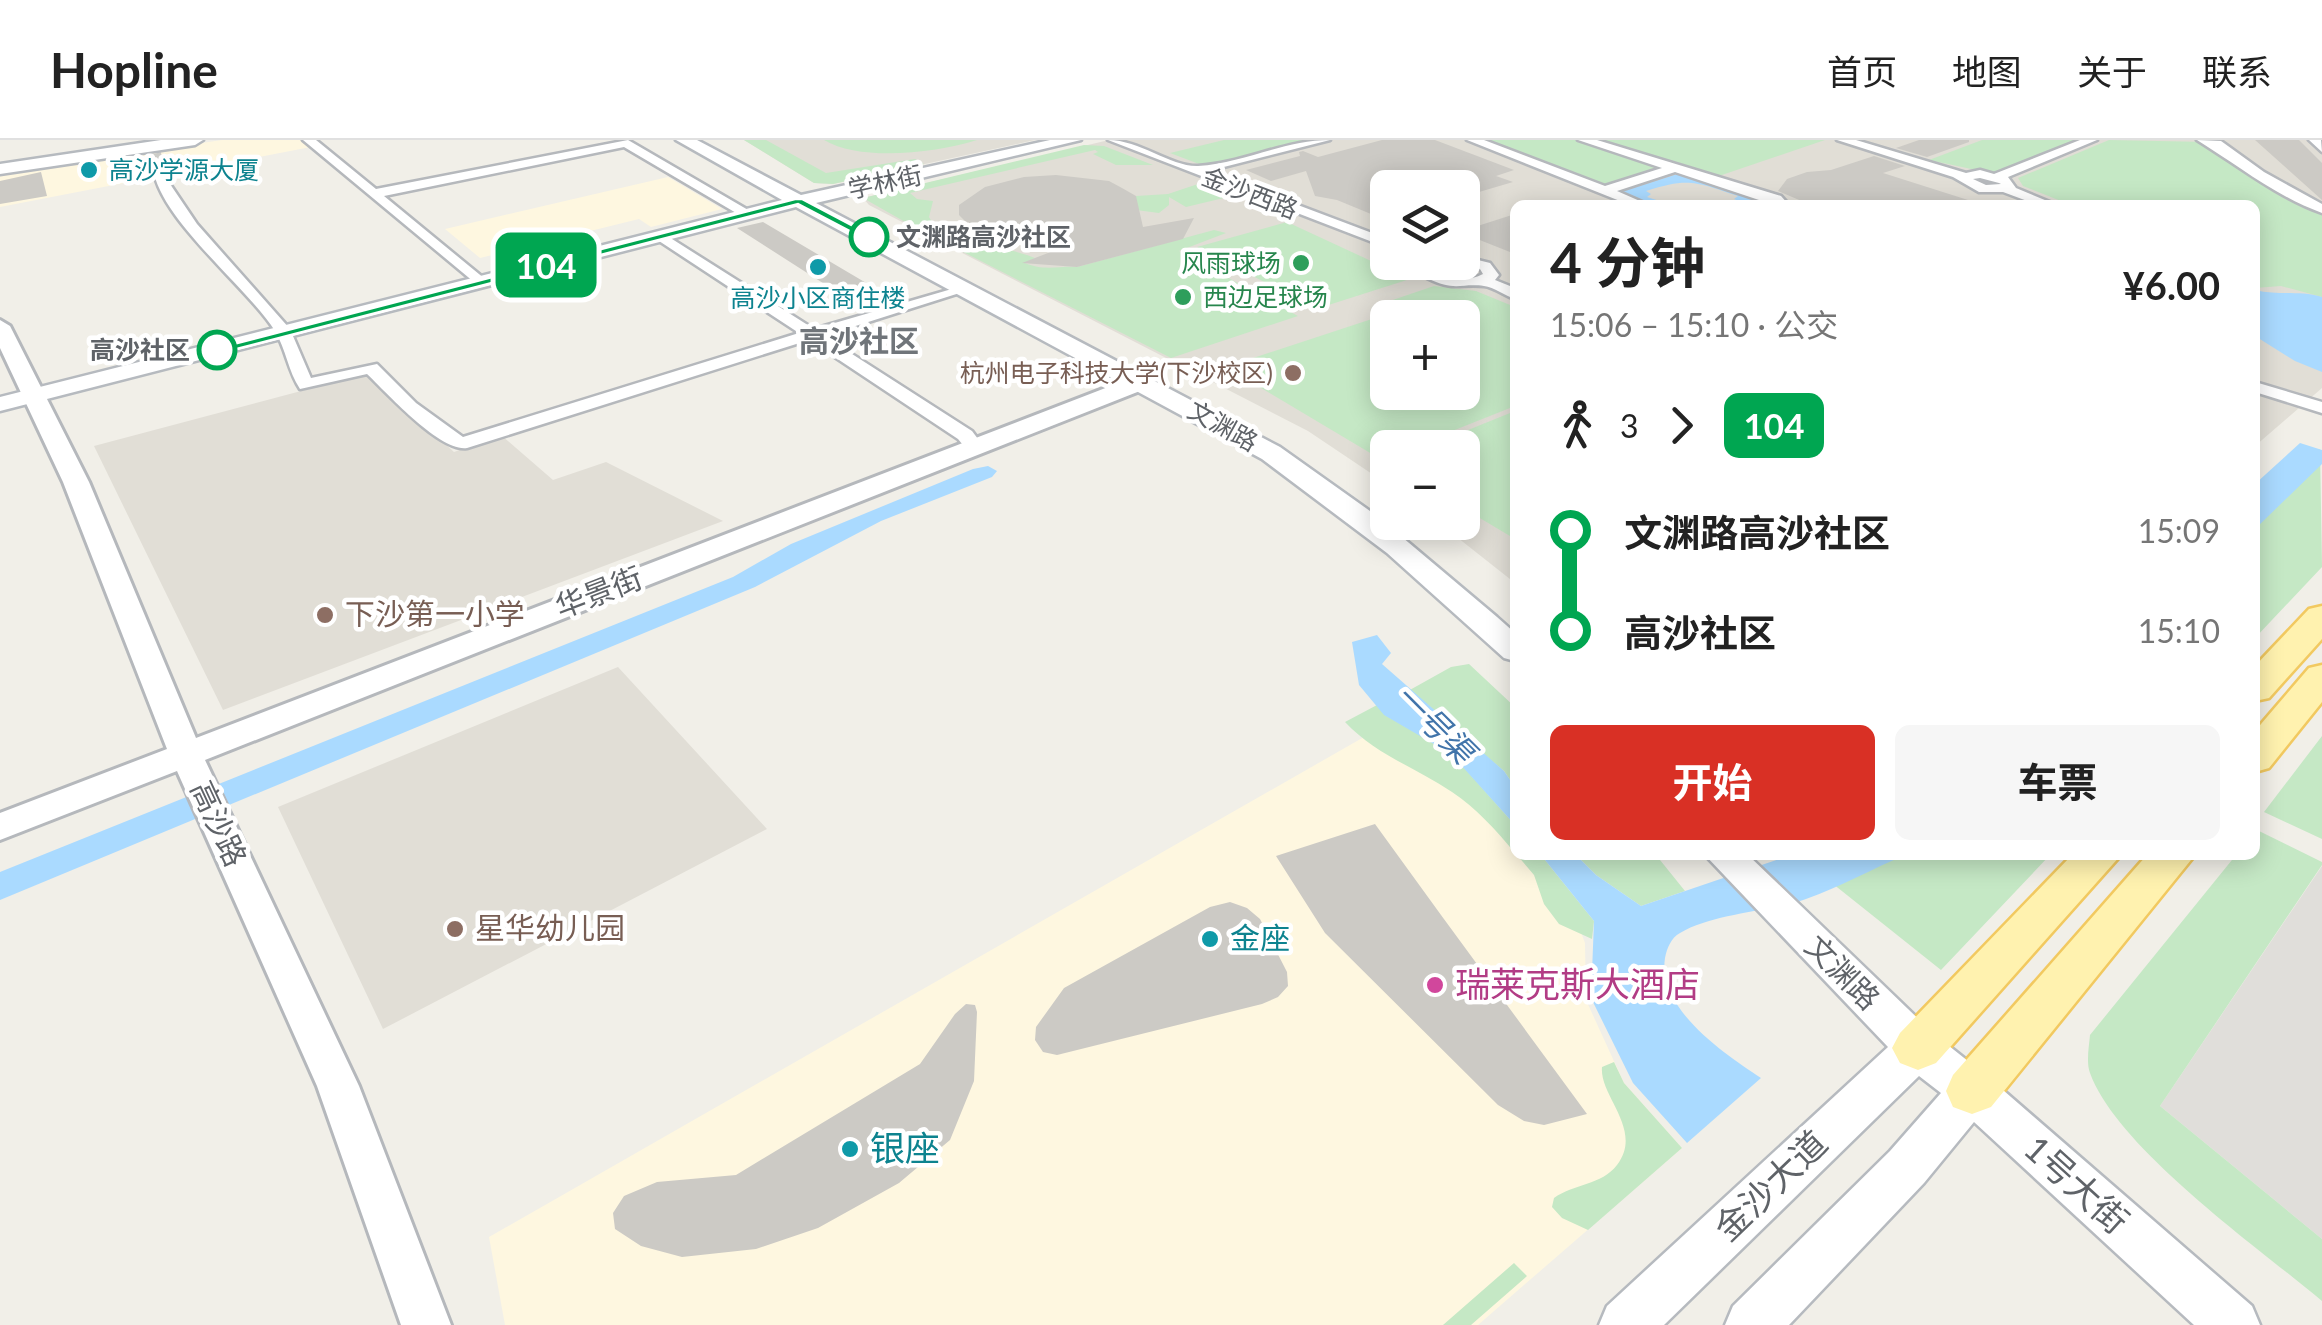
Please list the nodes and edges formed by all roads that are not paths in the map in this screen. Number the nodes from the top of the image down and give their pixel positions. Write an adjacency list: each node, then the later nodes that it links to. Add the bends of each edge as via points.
1 (178, 140): 15 (main road)
2 (194, 140): 15 (main road)
3 (310, 140): 21 (street)
4 (684, 140): 25 (main road, 文渊路)
5 (1073, 140): 25 (main road, 学林街)
6 (1114, 140): 18 (street, 金沙西路)
7 (1324, 140): 18 (street)
8 (1472, 140): 20 (street)
9 (1584, 140): 17 (street)
10 (1843, 140): 19 (street, via 1963,176 1960,181 1969,186)
11 (2091, 140): 19 (street)
12 (2203, 140): 26 (street)
13 (2315, 140): 14 (street)
14 (2322, 148)
15 (153, 150): 16 (main road); 37 (street, via 173,200)
16 (0, 167)
17 (1672, 169): 20 (street); 23 (street)
18 (1192, 171): 29 (street, 金沙西路)
19 (2002, 183): 24 (street)
20 (1609, 190): 22 (street)
21 (373, 194): 27 (street, via 626,143); 33 (street)
22 (1631, 200)
23 (1776, 200)
24 (2039, 200)
25 (799, 201): 27 (main road, 学林街); 34 (main road, 文渊路)
26 (2322, 209)
27 (748, 214): 28 (main road, 学林街)
28 (661, 236): 33 (main road, 学林街); 38 (street)
29 (1370, 237)
30 (1480, 266): 32 (street, via 1492,275)
31 (1442, 280): 32 (street)
32 (1485, 281): 35 (street)
33 (480, 282): 37 (main road, 学林街)
34 (964, 287): 38 (street); 39 (main road, 文渊路)
35 (1510, 292)
36 (0, 326): 41 (street, 高沙路)
37 (284, 332): 38 (street, via 306,385 371,368 460,444); 41 (main road, 学林街)
38 (813, 334): 43 (street)
39 (1142, 382): 43 (street, 华景街); 45 (main road, 文渊路, via 1342,501)
40 (2260, 389): 42 (street)
41 (17, 400): 49 (street, 高沙路, via 76,482)
42 (2314, 405)
43 (975, 447): 49 (street, 华景街)
44 (2322, 618): 47 (main road)
45 (1510, 646)
46 (2322, 676): 48 (main road)
47 (2260, 684)
48 (2260, 752)
49 (186, 754): 50 (street, 华景街); 56 (street, 高沙路, via 338,1086)
50 (0, 827)
51 (2094, 860): 54 (main road)
52 (2169, 860): 55 (main road)
53 (1731, 862): 54 (main road, 文渊路)
54 (1918, 1048): 55 (main road, 1号大街); 57 (main road, 金沙大道)
55 (1972, 1092): 58 (main road); 59 (main road, 1号大街)
56 (426, 1325)
57 (1626, 1325)
58 (1752, 1325)
59 (2232, 1325)

